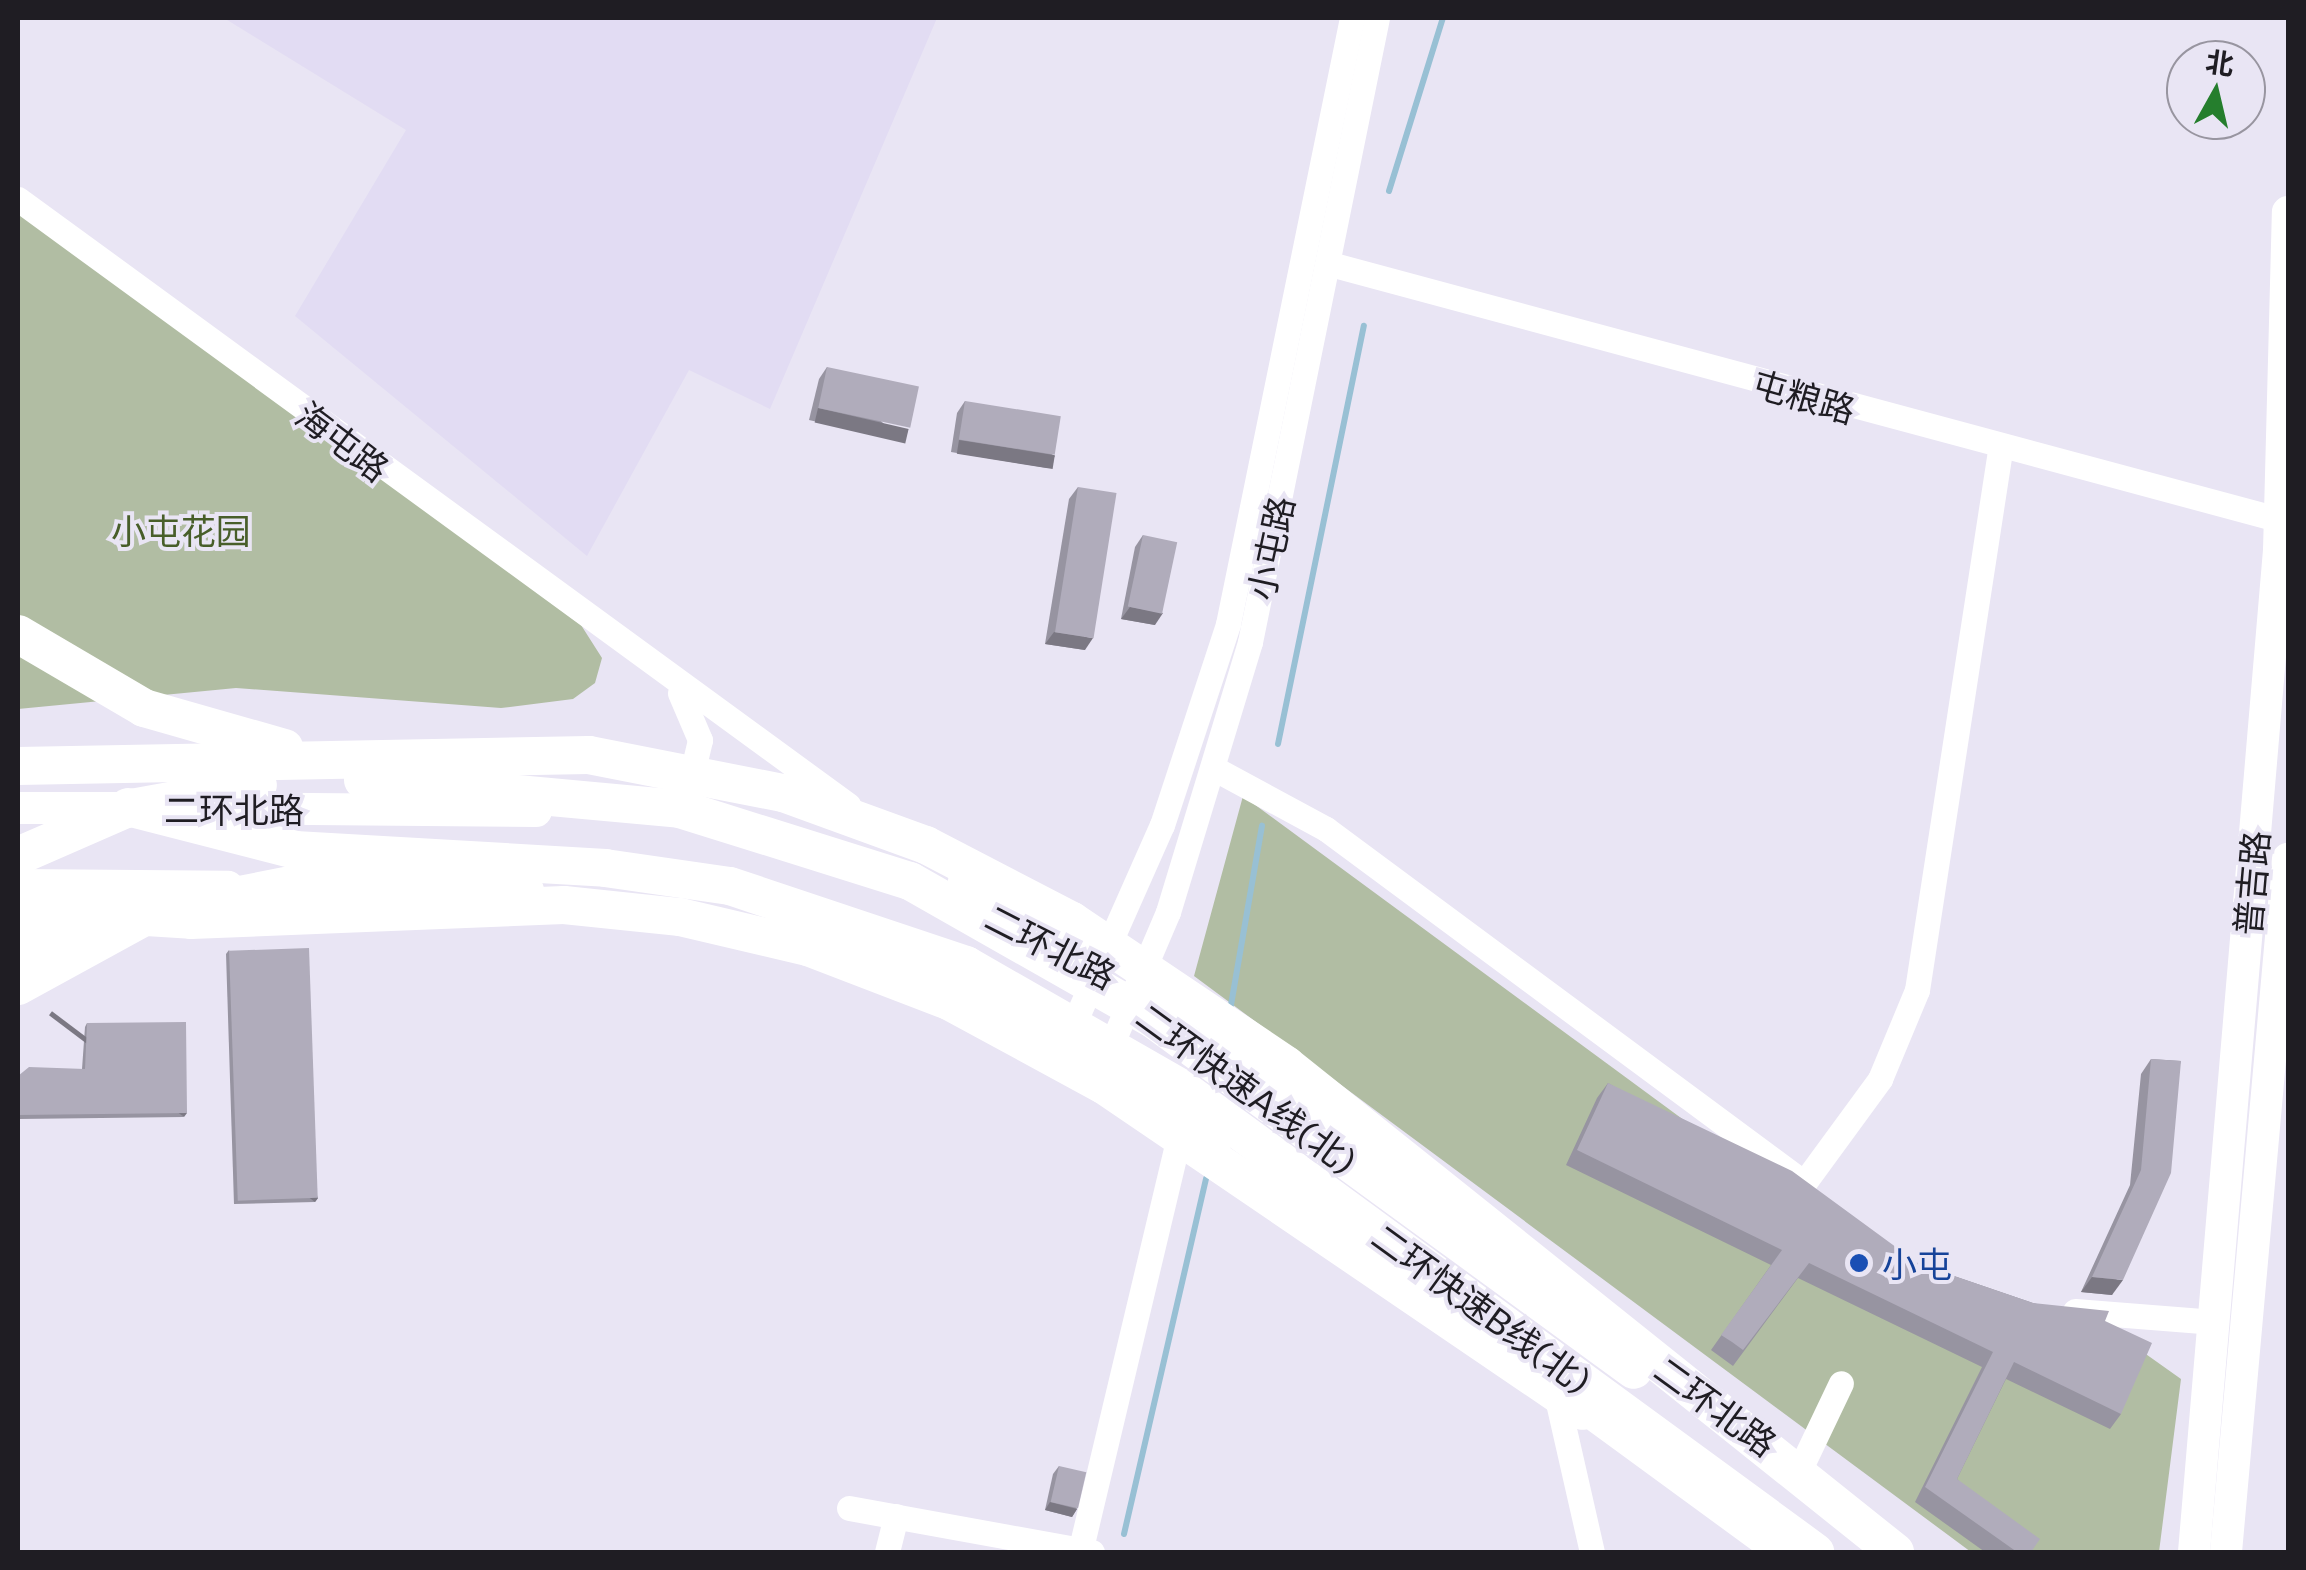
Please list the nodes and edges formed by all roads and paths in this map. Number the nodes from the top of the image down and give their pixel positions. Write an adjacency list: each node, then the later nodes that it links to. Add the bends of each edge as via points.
1 (1352, 18): 23 (street, 小屯路, via 1228,624 1162,825)
2 (1377, 18): 5 (street, 小屯路)
3 (18, 200): 9 (street, 海屯路)
4 (2288, 212): 7 (main road, 普吉路)
5 (1330, 264): 6 (street, 屯粮路); 12 (street, 小屯路)
6 (2000, 451): 7 (street, 屯粮路); 29 (street, via 1917,990 1880,1079)
7 (2285, 521): 32 (main road, 普吉路)
8 (18, 634): 13 (highway, via 111,693 192,725)
9 (669, 682): 15 (street, via 694,716 699,763 678,800); 23 (street, 海屯路)
10 (18, 744): 18 (highway, via 111,800 218,836 351,857)
11 (18, 766): 45 (highway, via 506,752 638,762 799,798 974,868 1124,952 1272,1054)
12 (1217, 770): 25 (street, 小屯路); 29 (street, via 1326,830)
13 (534, 789): 16 (highway, via 366,780 234,787 126,809); 44 (highway, 二环快速A线(北), via 680,809 788,836 1020,936 1207,1056)
14 (18, 808): 15 (main road, 二环北路)
15 (644, 817): 23 (main road, 二环北路, via 848,860)
16 (18, 856)
17 (2288, 860): 48 (main road, 普吉路)
18 (529, 866): 24 (highway, via 349,873 220,893 132,920); 43 (highway, 二环快速B线(北), via 645,872 774,896 916,943 1018,990 1239,1128)
19 (18, 885): 26 (main road, via 538,890 683,902 871,951)
20 (18, 909): 21 (highway)
21 (123, 918): 22 (highway); 42 (highway, via 602,907 750,931 901,980 1104,1085)
22 (18, 946)
23 (1096, 966): 25 (main road, 二环北路); 26 (street, 小屯路)
24 (18, 986)
25 (1136, 990): 27 (street, 小屯路); 35 (main road, 二环北路, via 1274,1080)
26 (1066, 1040): 27 (main road)
27 (1104, 1062): 28 (main road)
28 (1184, 1114): 34 (main road); 39 (street)
29 (1804, 1183): 30 (street)
30 (1832, 1206)
31 (2046, 1306): 32 (street)
32 (2215, 1322): 47 (main road, 普吉路)
33 (1841, 1383): 35 (street)
34 (1554, 1385): 40 (street); 41 (main road)
35 (1800, 1468): 46 (main road, 二环北路)
36 (849, 1508): 37 (street)
37 (896, 1516): 38 (street); 39 (street)
38 (887, 1552)
39 (1084, 1552)
40 (1592, 1552)
41 (1782, 1552)
42 (1796, 1552)
43 (1814, 1552)
44 (1881, 1552)
45 (1895, 1552)
46 (1914, 1552)
47 (2194, 1552)
48 (2226, 1552)

